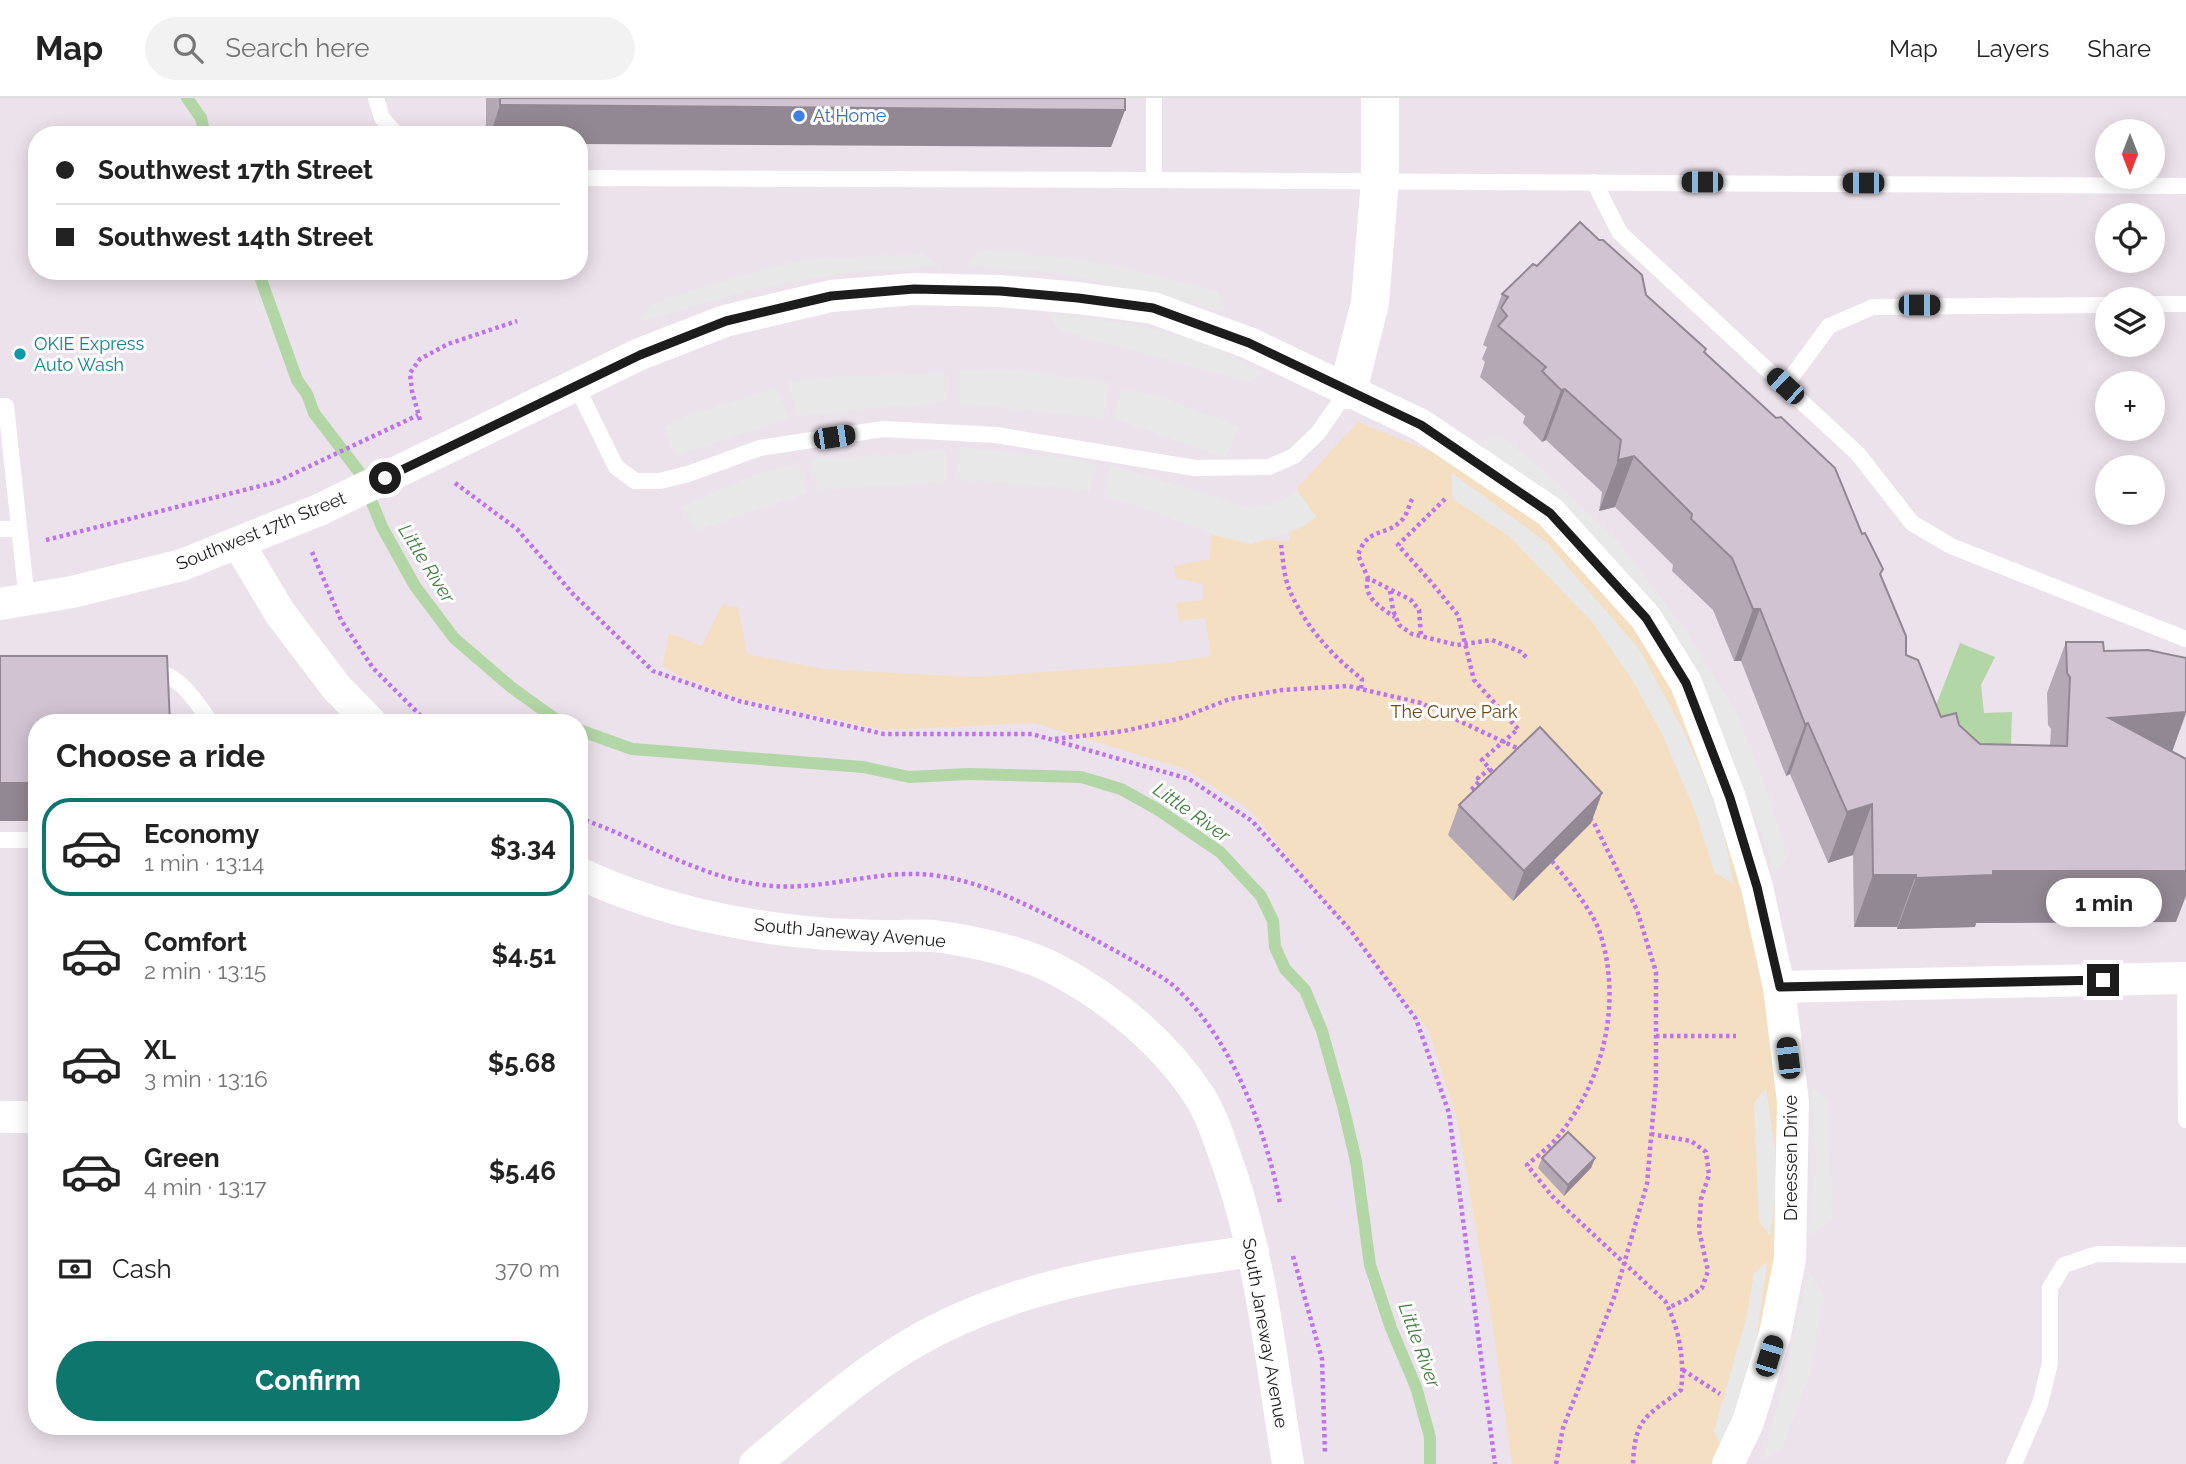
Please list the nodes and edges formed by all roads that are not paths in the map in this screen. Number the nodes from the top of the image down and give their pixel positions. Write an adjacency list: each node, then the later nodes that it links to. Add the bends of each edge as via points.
1 (376, 98): 4 (lane)
2 (1154, 98): 6 (lane)
3 (1380, 98): 7 (street)
4 (389, 126)
5 (588, 178): 6 (lane)
6 (1154, 180): 7 (lane)
7 (1380, 180): 8 (lane); 15 (street, via 1370,303)
8 (1594, 182): 9 (lane); 14 (lane, via 1620,233)
9 (2186, 186)
10 (2095, 304): 14 (lane, via 1873,307 1829,326)
11 (2165, 304): 12 (lane)
12 (2186, 304)
13 (576, 385): 15 (street, Southwest 17th Street, via 726,321 831,296 914,289 1000,291 1153,308 1249,343); 15 (lane, via 616,467 635,481 688,474 760,448 883,429 996,435 1195,468 1269,467 1294,456 1318,433); 20 (street, Southwest 17th Street, via 308,515)
14 (1785, 386): 22 (lane, via 1858,454 1912,523 1951,546)
15 (1348, 390): 30 (street, Dreessen Drive, via 1421,425 1550,513 1646,618 1686,683 1730,798)
16 (3, 406): 17 (lane)
17 (4, 435): 19 (lane)
18 (0, 529): 19 (lane)
19 (19, 529): 21 (lane)
20 (238, 543): 21 (street, Southwest 17th Street, via 182,565); 25 (street, via 280,613)
21 (13, 603)
22 (2186, 639)
23 (129, 670): 24 (lane, via 164,671)
24 (204, 714)
25 (358, 714)
26 (0, 840): 27 (lane)
27 (28, 840)
28 (588, 885): 34 (street, South Janeway Avenue, via 770,929 933,936 1056,969 1140,1027 1201,1097 1236,1185)
29 (2185, 978): 30 (street); 33 (lane)
30 (1780, 987): 38 (street, Dreessen Drive, via 1793,1102 1790,1259 1775,1334 1748,1422)
31 (0, 1117): 32 (street)
32 (28, 1117)
33 (2186, 1119)
34 (1253, 1251): 36 (street, via 1091,1276 1018,1295 968,1315 911,1345 855,1384); 37 (street, South Janeway Avenue)
35 (2186, 1255): 39 (lane, via 2097,1254 2064,1265 2050,1288 2050,1363 2040,1404)
36 (755, 1464)
37 (1288, 1464)
38 (1728, 1464)
39 (2014, 1464)

